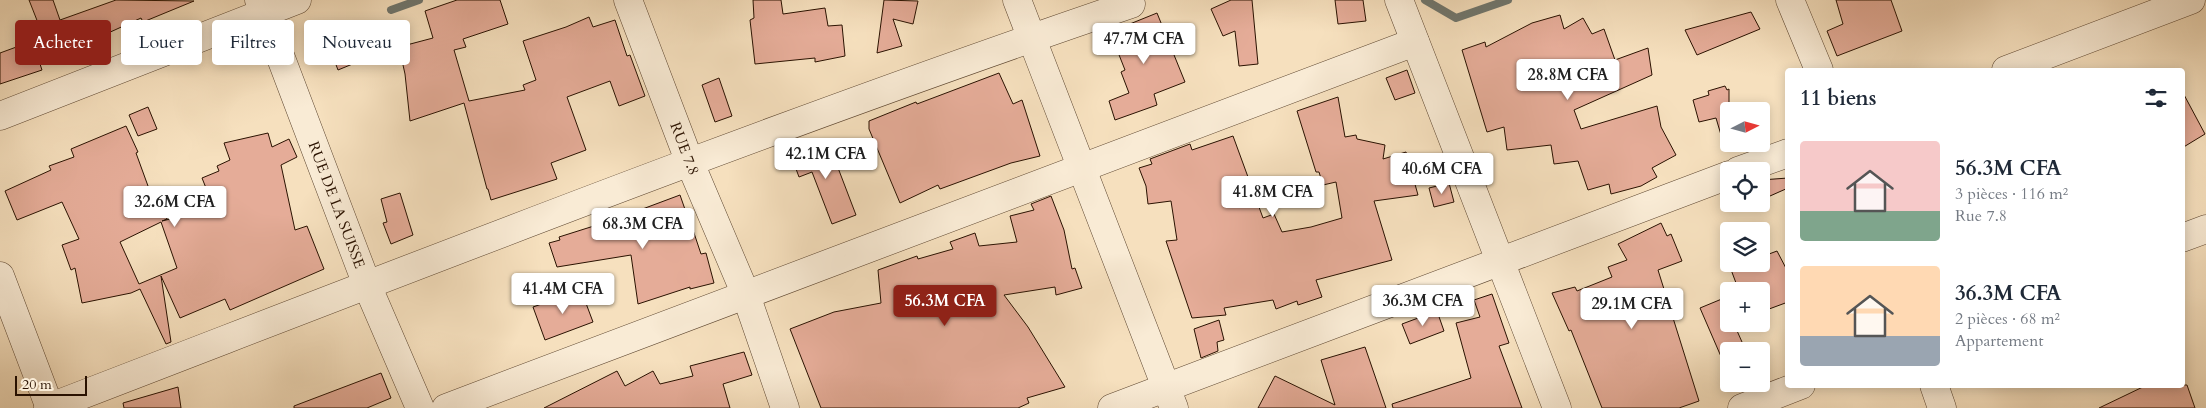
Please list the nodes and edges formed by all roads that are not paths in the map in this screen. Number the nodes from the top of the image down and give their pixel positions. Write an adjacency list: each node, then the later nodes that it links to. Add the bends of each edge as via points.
1 (296, 0): 8 (street)
2 (628, 0): 16 (street, RUE 7.8)
3 (1017, 0): 9 (street)
4 (1399, 0): 10 (street)
5 (1790, 0): 11 (street)
6 (2191, 0): 12 (street)
7 (1131, 4): 9 (street)
8 (262, 6): 13 (street); 23 (street, RUE DE LA SUISSE)
9 (1031, 38): 16 (street); 17 (street)
10 (1415, 42): 17 (street); 21 (street)
11 (1818, 68)
12 (2011, 68)
13 (0, 116)
14 (1785, 153): 15 (street)
15 (1762, 162)
16 (690, 163): 23 (street); 24 (street, RUE 7.8)
17 (1081, 168): 24 (street); 27 (street)
18 (1720, 178): 21 (street)
19 (2206, 229): 20 (street)
20 (2185, 237)
21 (1500, 262): 27 (street); 33 (street)
22 (0, 276): 28 (street)
23 (367, 285): 28 (street); 29 (street, RUE DE LA SUISSE)
24 (746, 295): 30 (street); 31 (street, RUE 7.8)
25 (1793, 388): 34 (street)
26 (1935, 388): 35 (street)
27 (1170, 398): 32 (street)
28 (49, 408)
29 (420, 408)
30 (446, 408)
31 (786, 408)
32 (1112, 408)
33 (1557, 408)
34 (1742, 408)
35 (1942, 408)

